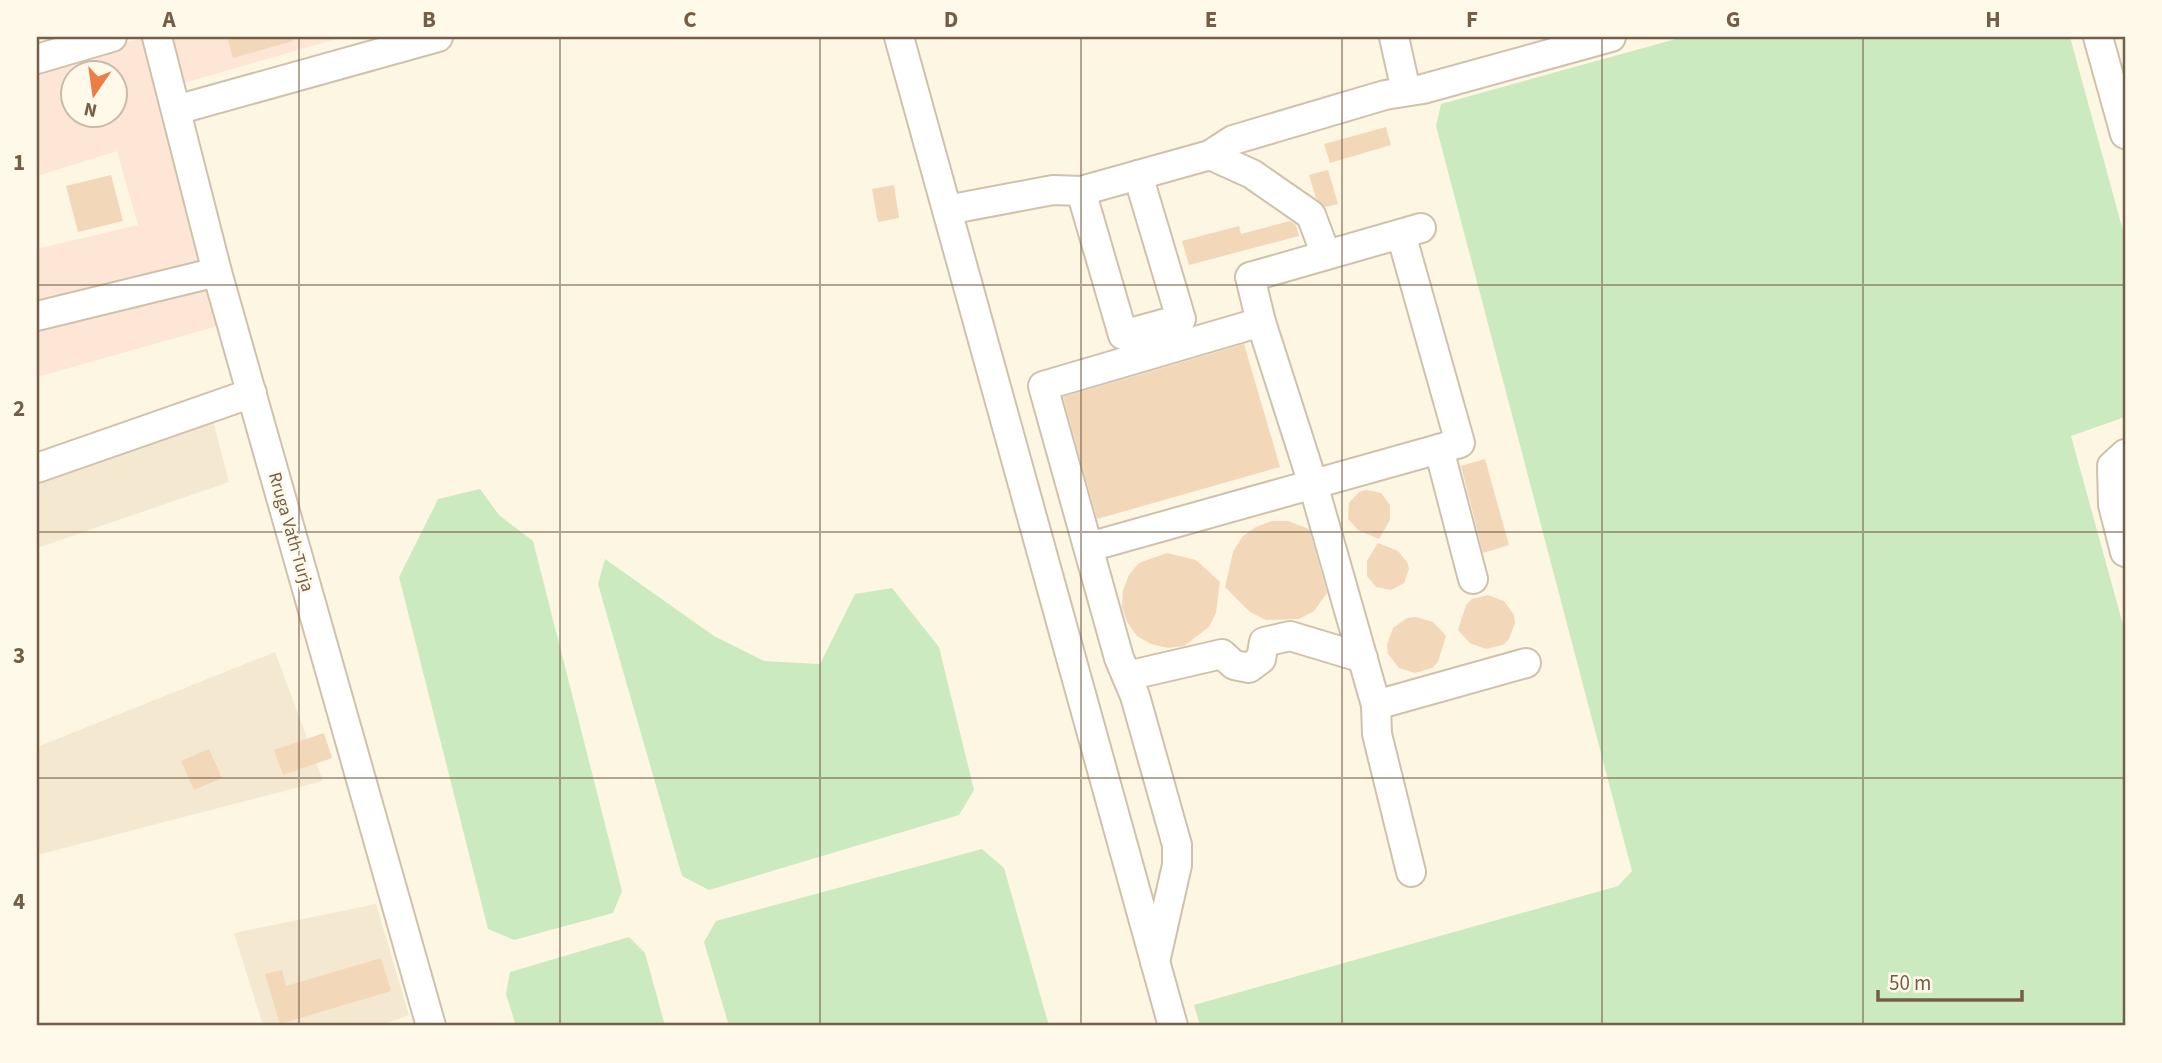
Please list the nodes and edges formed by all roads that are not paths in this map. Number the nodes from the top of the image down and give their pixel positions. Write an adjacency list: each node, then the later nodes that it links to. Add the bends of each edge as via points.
1 (112, 37): 8 (street)
2 (157, 37): 10 (street, Rruga Vath Turja)
3 (438, 37): 10 (street)
4 (899, 37): 15 (street)
5 (1394, 37): 9 (street)
6 (1611, 37): 9 (street)
7 (2098, 37): 11 (street)
8 (37, 59)
9 (1406, 92): 12 (street, via 1233,140)
10 (176, 110): 17 (street, Rruga Vath Turja)
11 (2125, 134)
12 (1210, 155): 13 (street); 16 (street, via 1252,174 1311,215)
13 (1138, 175): 14 (street); 14 (street, via 1181,319 1123,335)
14 (1081, 191): 15 (street, via 1054,190)
15 (947, 211): 33 (street)
16 (1326, 255): 19 (street, via 1250,277); 21 (street, via 1411,231 1460,443)
17 (217, 272): 18 (street); 20 (street, Rruga Vath Turja)
18 (37, 316)
19 (1261, 323): 24 (street); 25 (street, via 1043,386)
20 (252, 394): 23 (street); 34 (street, Rruga Vath Turja)
21 (1439, 449): 24 (street); 27 (street)
22 (2125, 454): 26 (street, via 2112,466 2110,480)
23 (37, 468)
24 (1313, 484): 25 (street); 28 (street)
25 (1089, 547): 30 (street)
26 (2125, 552)
27 (1473, 579)
28 (1363, 659): 30 (street, via 1290,636 1265,642 1261,659 1249,668 1234,665 1222,654); 31 (street)
29 (1526, 663): 31 (street)
30 (1127, 676): 33 (street, via 1177,845 1177,865)
31 (1376, 705): 32 (street, via 1377,734)
32 (1411, 872)
33 (1155, 962): 35 (street)
34 (431, 1026)
35 (1173, 1026)

